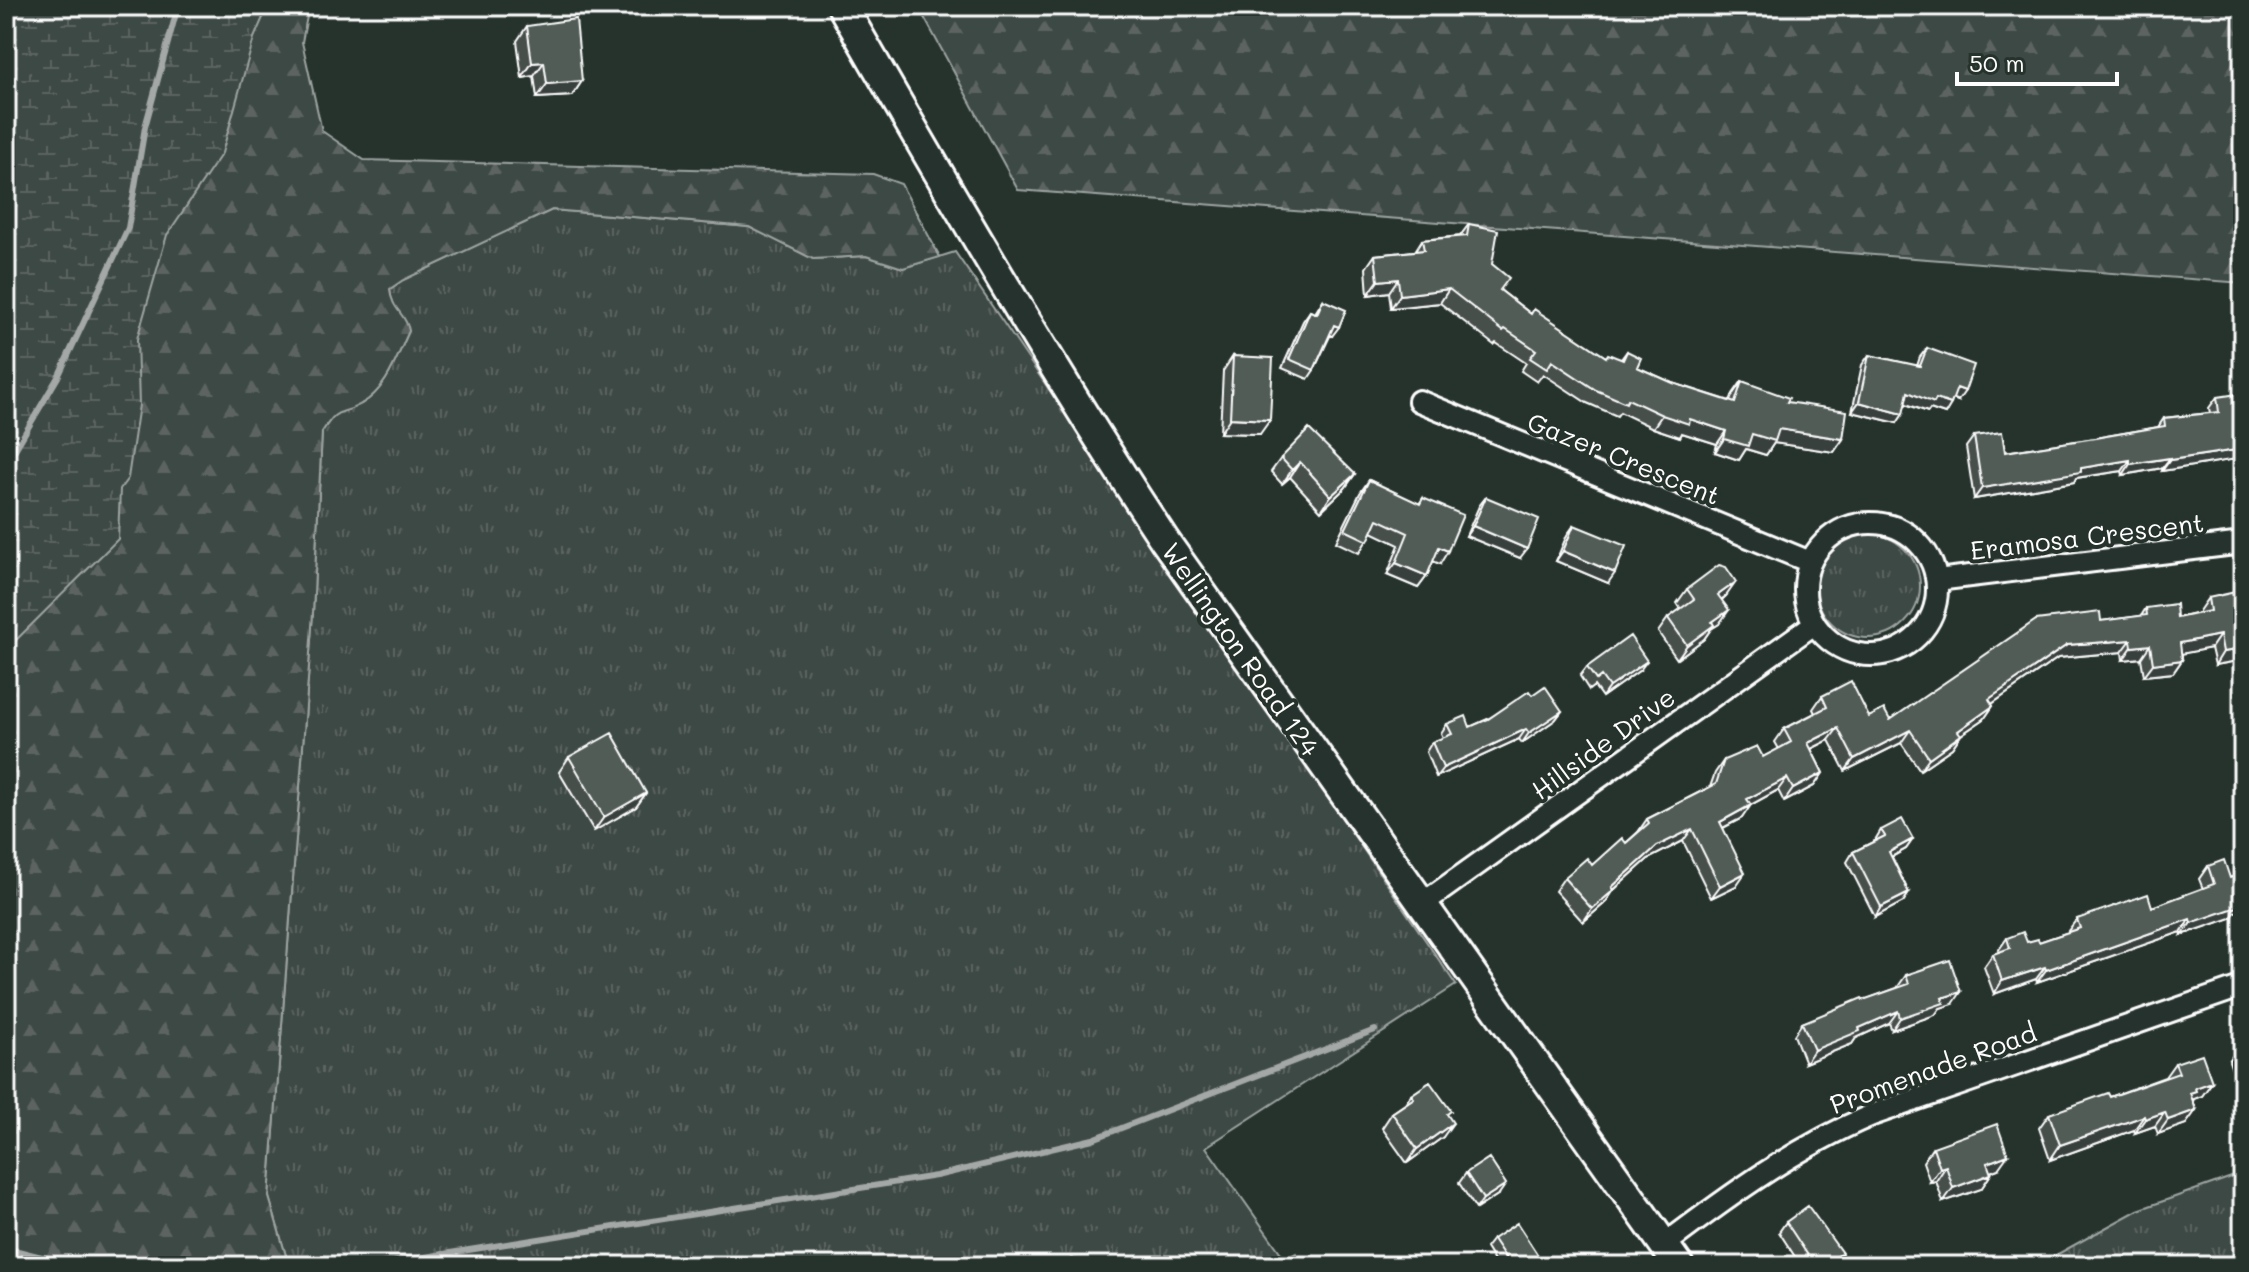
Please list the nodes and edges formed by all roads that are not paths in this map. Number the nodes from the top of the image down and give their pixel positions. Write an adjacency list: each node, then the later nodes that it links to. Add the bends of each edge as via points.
1 (842, 6): 7 (main road, Wellington Road 124, via 1090,429)
2 (1419, 401): 4 (street, Gazer Crescent)
3 (2243, 543): 5 (street, Eramosa Crescent)
4 (1810, 562): 5 (street, Eramosa Crescent, via 1840,531 1883,524 1920,546); 6 (street, via 1806,604)
5 (1937, 580): 6 (street, Eramosa Crescent, via 1934,607 1923,630 1904,647 1880,655 1854,654 1831,643)
6 (1814, 624): 7 (street, Hillside Drive)
7 (1422, 904): 9 (main road, Wellington Road 124)
8 (2243, 986): 9 (street, Promenade Road, via 1835,1131 1793,1153)
9 (1672, 1255)

